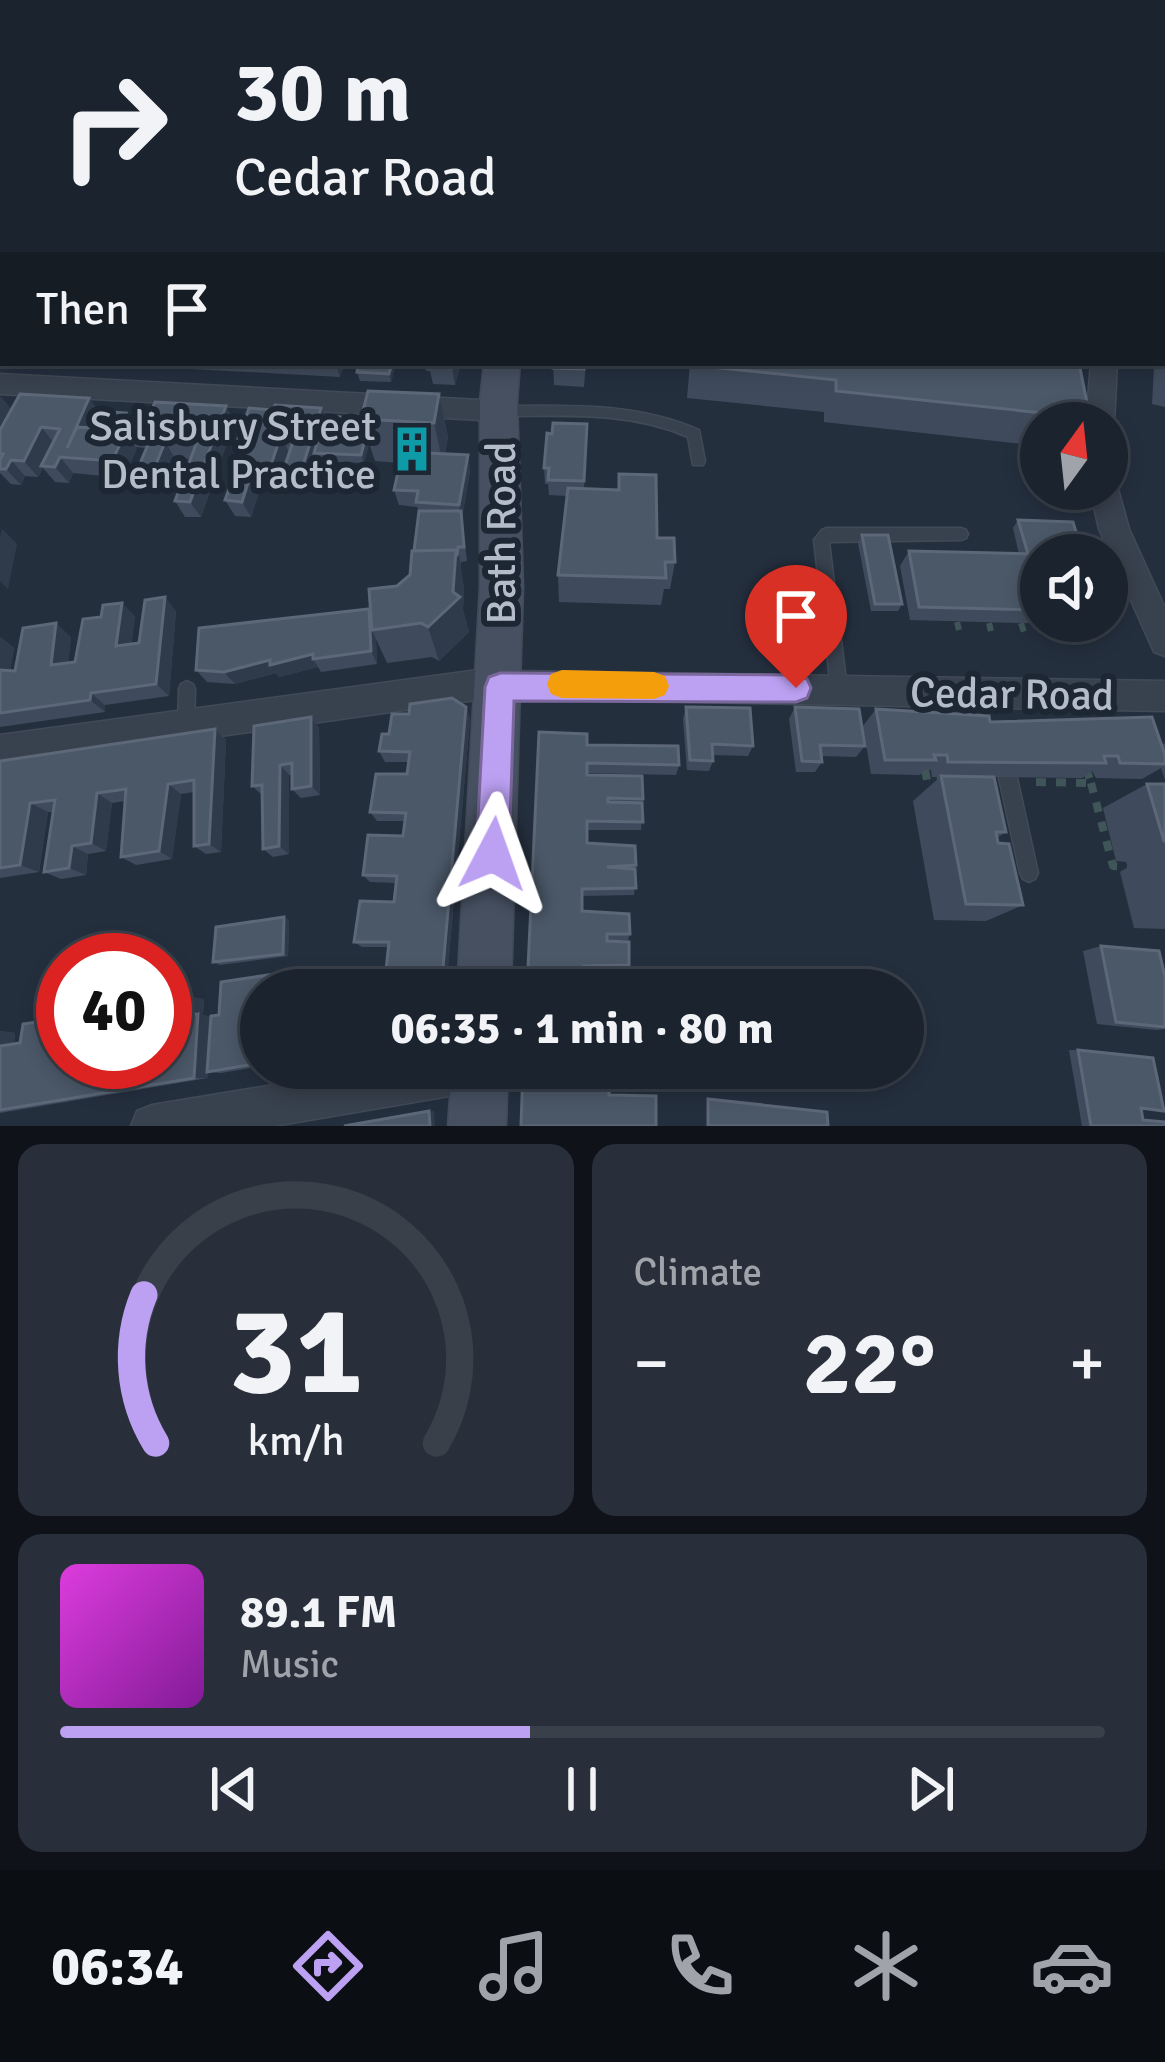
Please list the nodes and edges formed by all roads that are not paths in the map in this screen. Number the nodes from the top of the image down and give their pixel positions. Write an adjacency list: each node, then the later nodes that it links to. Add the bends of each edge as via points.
1 (502, 366): 5 (street, Bath Road)
2 (1104, 366): 4 (street)
3 (0, 384): 5 (street)
4 (1101, 402)
5 (499, 411): 6 (lane, via 666,419 694,434); 11 (street, Bath Road)
6 (698, 461)
7 (1109, 510): 10 (street)
8 (961, 534): 14 (lane, via 821,540)
9 (771, 622): 12 (lane, via 791,643)
10 (1165, 642)
11 (500, 684): 12 (street, Cedar Road); 16 (street, Cedar Road); 20 (street, Bath Road)
12 (796, 688): 14 (street, Cedar Road)
13 (187, 689): 16 (lane)
14 (839, 689): 15 (street, Cedar Road, via 992,703)
15 (1165, 696)
16 (186, 725): 18 (street, Cedar Road)
17 (998, 734): 19 (lane)
18 (0, 751)
19 (1029, 873)
20 (485, 969)
21 (470, 1089): 22 (street)
22 (152, 1126)

